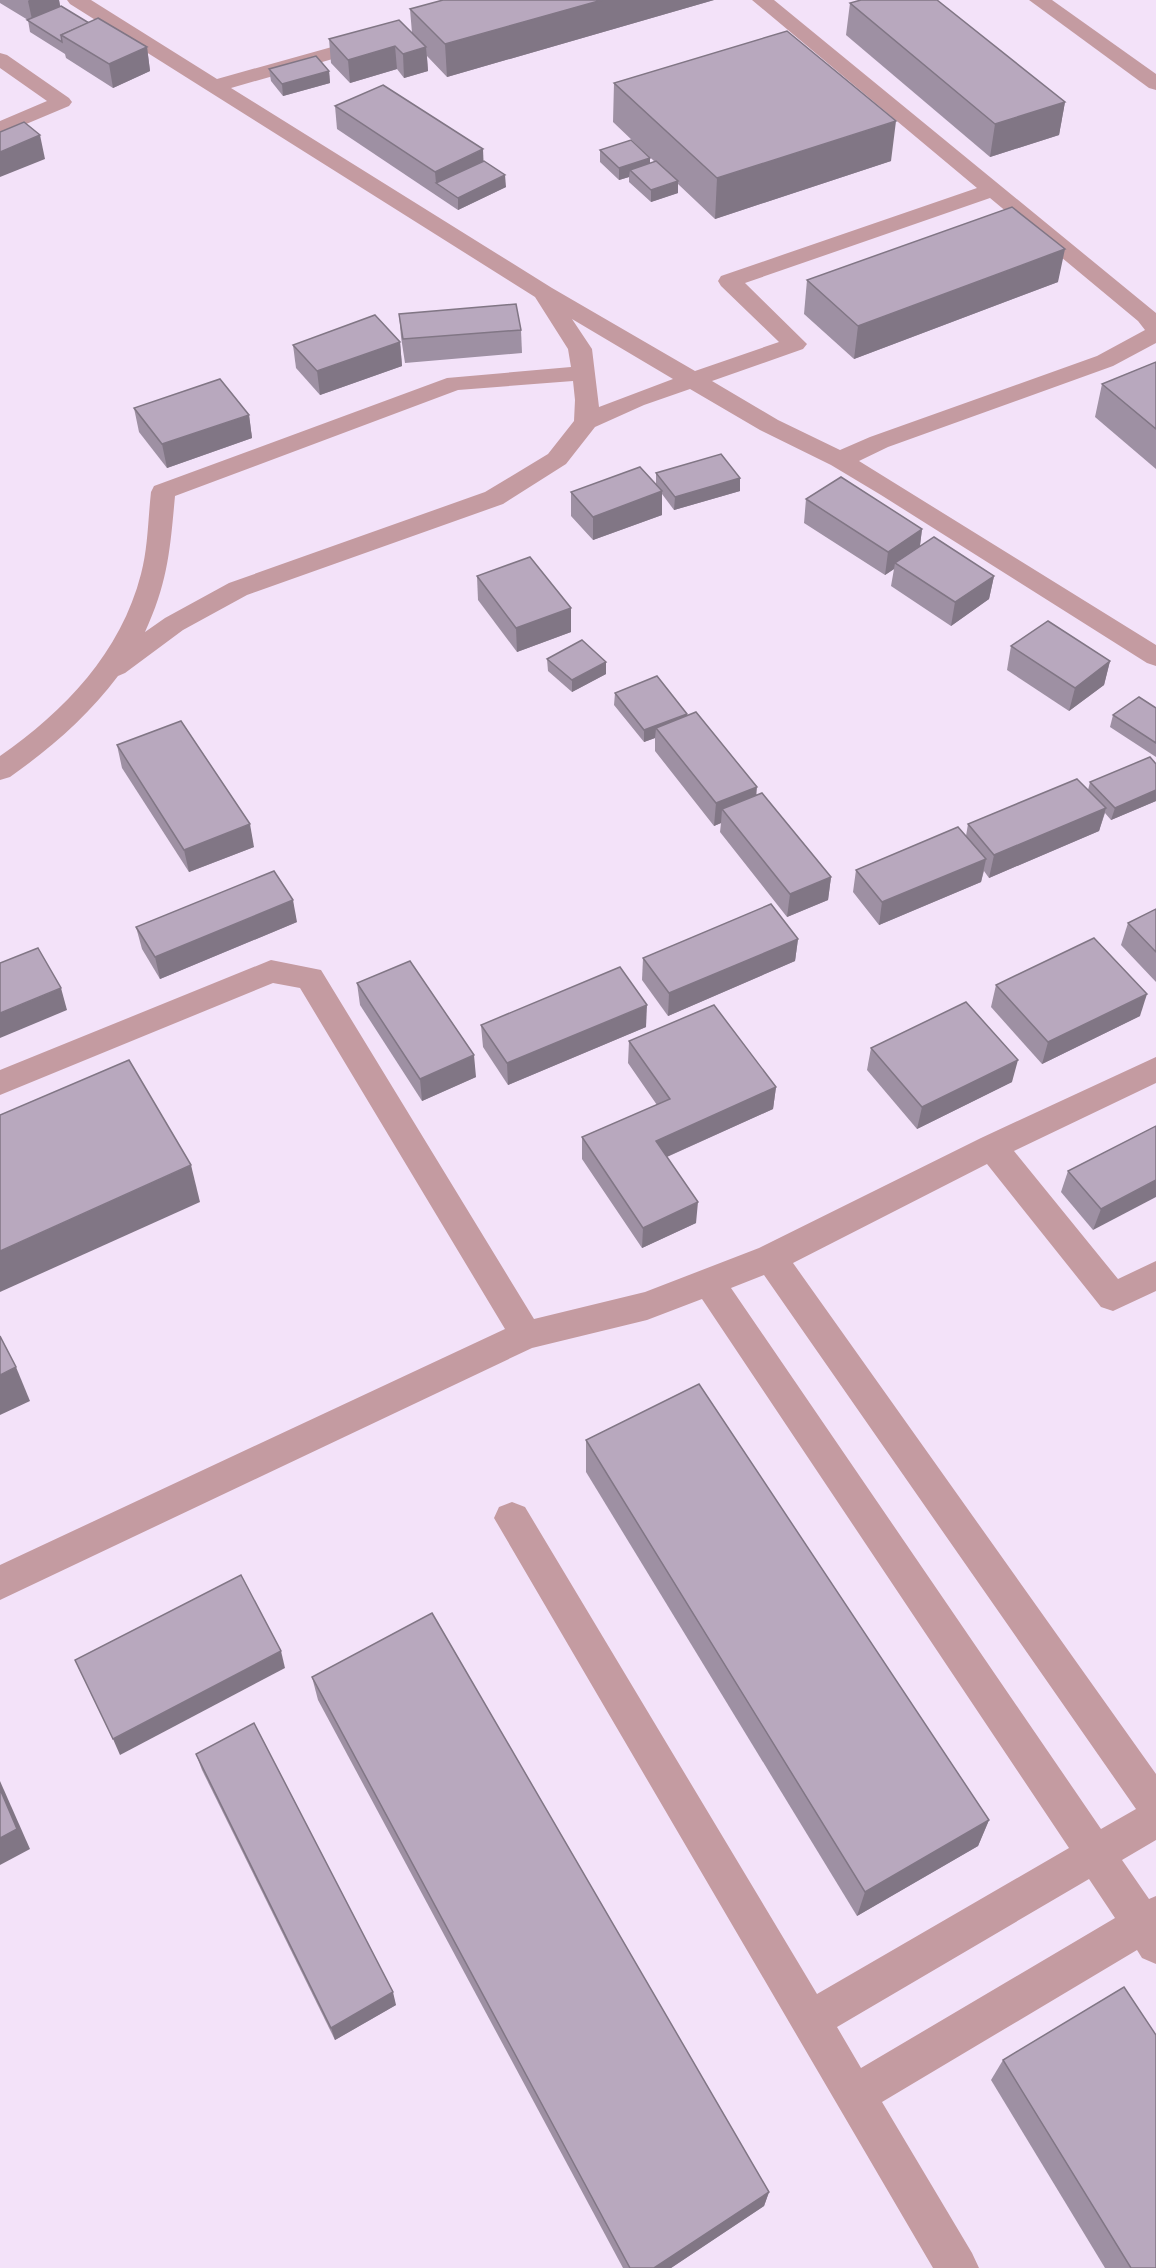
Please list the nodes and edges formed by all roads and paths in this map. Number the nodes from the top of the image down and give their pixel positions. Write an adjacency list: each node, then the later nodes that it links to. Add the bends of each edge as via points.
1 (77, 0): 7 (lane)
2 (762, 0): 9 (lane)
3 (1039, 0): 6 (lane)
4 (395, 35): 7 (lane)
5 (0, 59): 8 (lane, via 62,102)
6 (1156, 84)
7 (214, 86): 10 (lane)
8 (0, 129)
9 (993, 190): 11 (lane); 14 (lane, via 729,281 795,344)
10 (544, 293): 13 (lane, via 580,349); 14 (lane)
11 (1156, 328)
12 (1156, 333): 16 (lane, via 1105,361 879,442)
13 (583, 373): 15 (lane); 18 (lane, via 455,383 163,492 154,573 141,615)
14 (692, 380): 15 (lane); 16 (lane)
15 (586, 422): 18 (lane, via 557,459 494,498 238,589 174,624)
16 (840, 460): 17 (lane)
17 (1156, 657)
18 (105, 675): 19 (lane, via 70,715)
19 (0, 770)
20 (1156, 1069): 22 (lane)
21 (0, 1083): 26 (lane, via 271,971 310,978)
22 (992, 1147): 23 (lane); 24 (lane, via 1113,1297)
23 (771, 1258): 25 (lane); 29 (lane)
24 (1156, 1275)
25 (709, 1282): 26 (lane, via 647,1306); 31 (lane)
26 (525, 1335): 28 (lane)
27 (512, 1518): 33 (lane)
28 (0, 1583)
29 (1156, 1806)
30 (1156, 1819): 31 (lane)
31 (1095, 1854): 32 (lane); 33 (lane)
32 (1151, 1928): 34 (lane)
33 (810, 2020): 34 (lane)
34 (855, 2096): 35 (lane)
35 (957, 2268)

